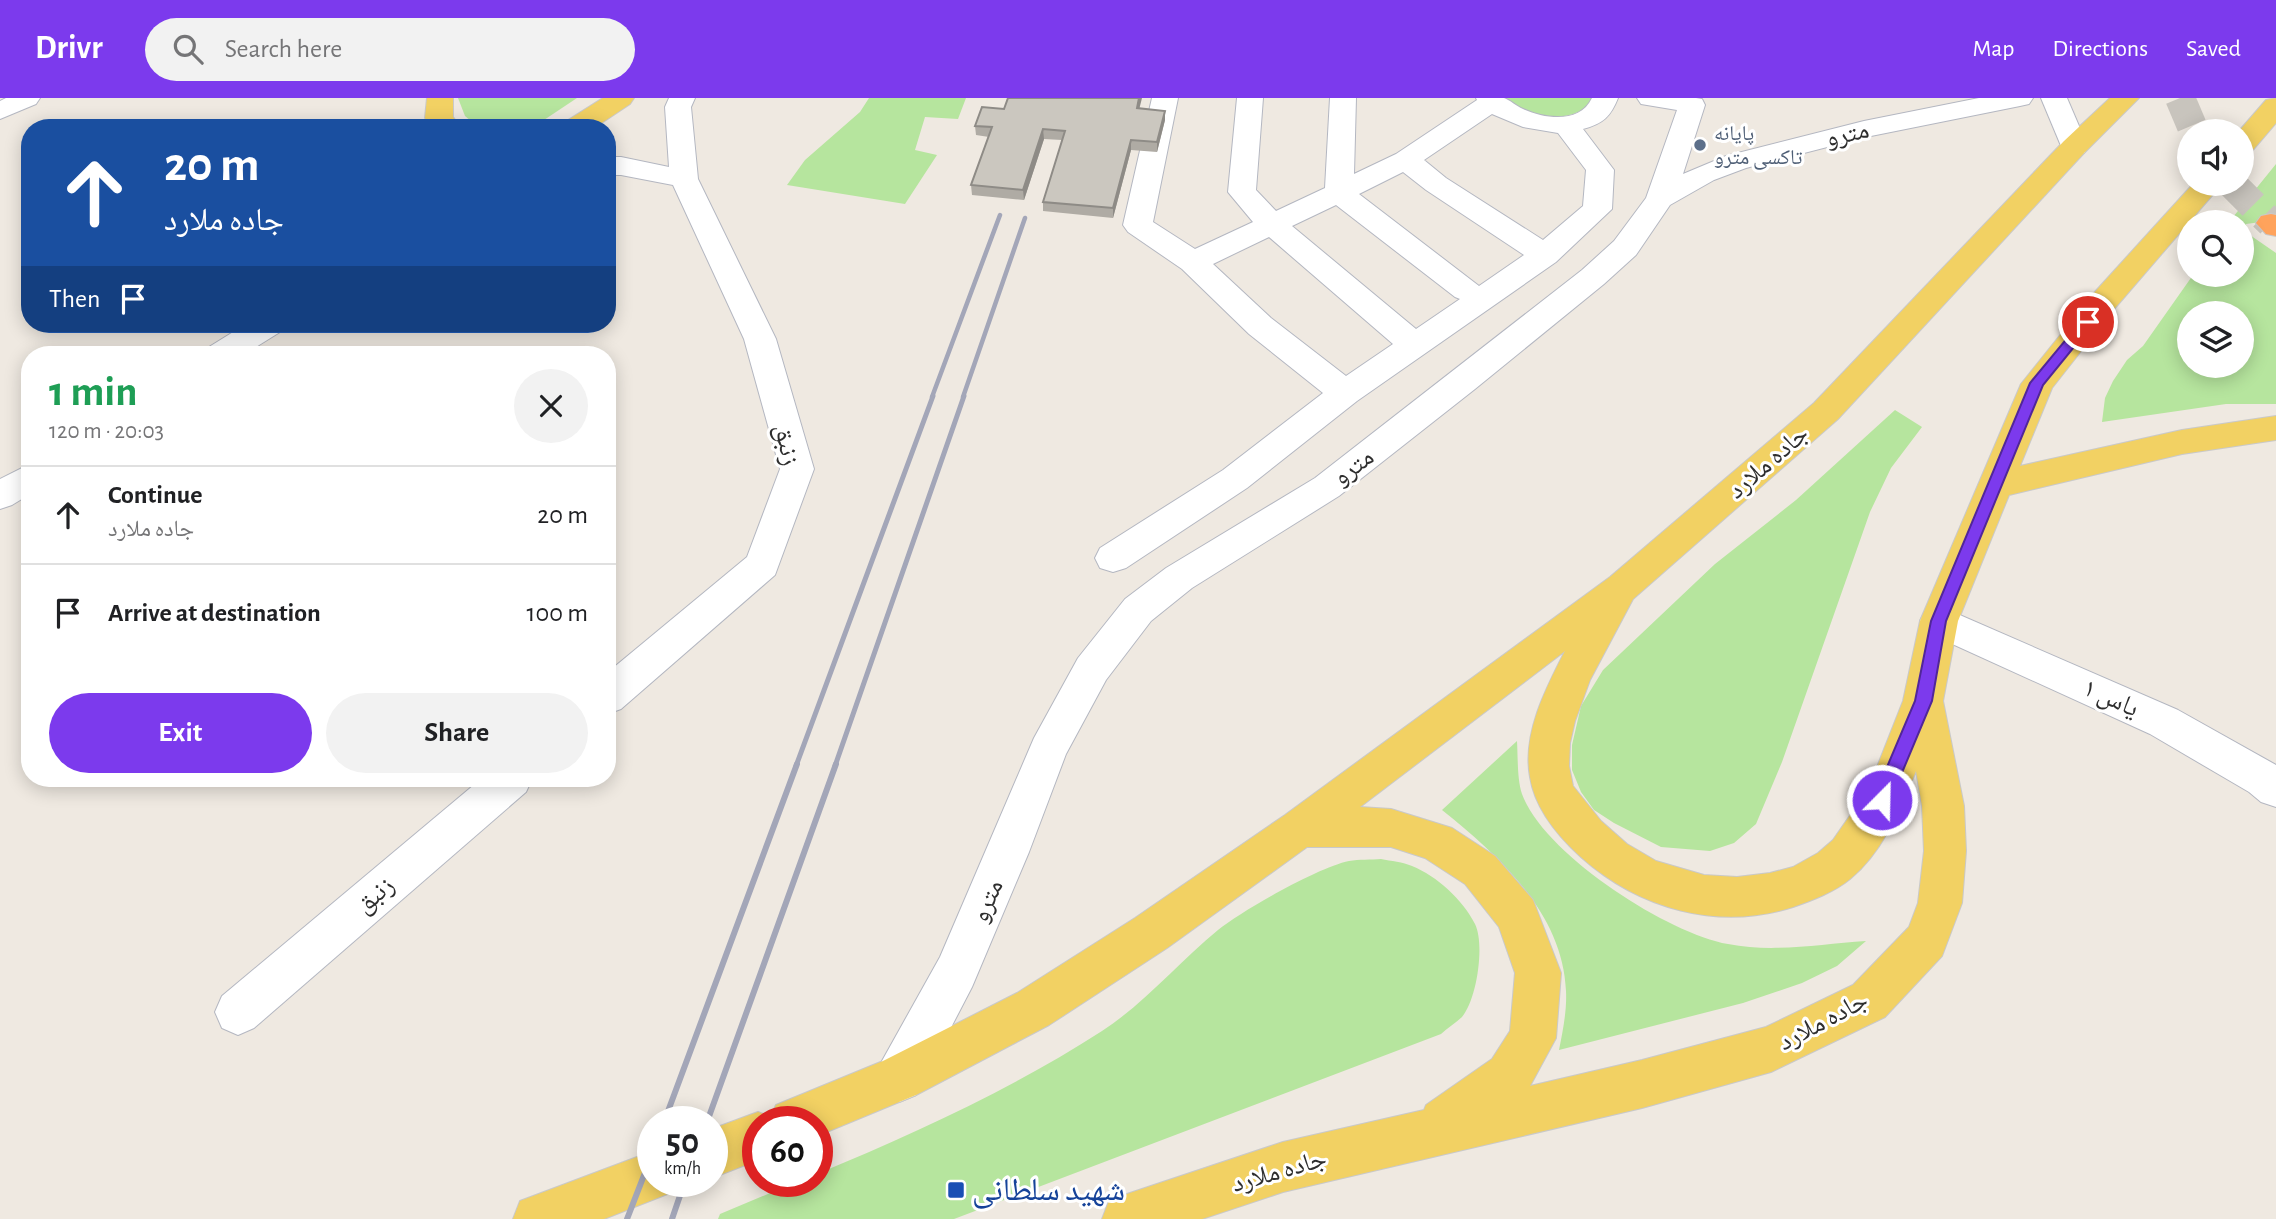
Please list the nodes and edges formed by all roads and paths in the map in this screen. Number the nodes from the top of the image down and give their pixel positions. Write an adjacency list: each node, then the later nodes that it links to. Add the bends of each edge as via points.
1 (27, 98): 15 (street)
2 (440, 98): 16 (main road)
3 (621, 98): 17 (main road)
4 (682, 98): 23 (street, via 678,107)
5 (1166, 98): 29 (street, via 1139,225)
6 (1250, 98): 27 (street, via 1242,192)
7 (1343, 98): 24 (street)
8 (1605, 98): 18 (street, via 1598,113)
9 (1650, 98): 26 (street, via 1692,105)
10 (2020, 98): 26 (street, مترو, via 1864,129 1736,162)
11 (2054, 98): 20 (street)
12 (2126, 98): 20 (main road, جاده ملارد)
13 (1491, 100): 18 (street, via 1524,120); 21 (street)
14 (2276, 106): 19 (main road)
15 (0, 111)
16 (440, 119)
17 (589, 119)
18 (1566, 125): 28 (street, via 1600,170 1597,209)
19 (2254, 131)
20 (2074, 146): 40 (main road, جاده ملارد, via 1826,411)
21 (1406, 160): 24 (street); 28 (street)
22 (616, 166): 23 (street)
23 (684, 179): 42 (street, زنبق, via 760,339 797,469 762,565)
24 (1339, 193): 27 (street); 30 (street)
25 (2197, 196): 37 (main road, جاده ملارد, via 2037,383)
26 (1660, 199): 48 (street, مترو, via 1617,255 1463,382 1326,487 1179,578 1138,610 1092,669 1048,750 956,972)
27 (1273, 225): 29 (street); 32 (street)
28 (1545, 255): 32 (street)
29 (1193, 262): 34 (street, via 1260,326)
30 (1466, 290)
31 (254, 333): 33 (street)
32 (1415, 345): 34 (street)
33 (234, 346)
34 (1345, 393): 39 (street, via 1235,479)
35 (2276, 428): 37 (main road, via 2172,444)
36 (21, 483): 38 (street)
37 (1995, 485): 41 (main road, جاده ملارد)
38 (0, 496)
39 (1113, 558)
40 (1623, 586): 43 (main road, via 1564,690 1553,727 1549,768 1556,796 1572,821 1624,866 1668,889 1729,898 1783,891 1834,866 1871,825); 46 (main road, جاده ملارد)
41 (1939, 621): 43 (main road, جاده ملارد); 45 (street, یاس ۱, via 2164,722)
42 (616, 689)
43 (1923, 701): 50 (main road, جاده ملارد, via 1943,806 1940,903 1926,940 1869,1001 1770,1049)
44 (503, 787): 47 (street, زنبق)
45 (2276, 789)
46 (1300, 828): 48 (main road, جاده ملارد, via 1033,1009); 50 (main road, via 1391,828 1437,842 1480,870 1517,915 1538,972 1533,1038 1509,1076)
47 (238, 1012)
48 (899, 1078): 49 (main road, جاده ملارد)
49 (832, 1106)
50 (1421, 1137): 53 (main road, جاده ملارد, via 1283,1167)
51 (637, 1182): 52 (main road)
52 (538, 1219)
53 (1127, 1219)

